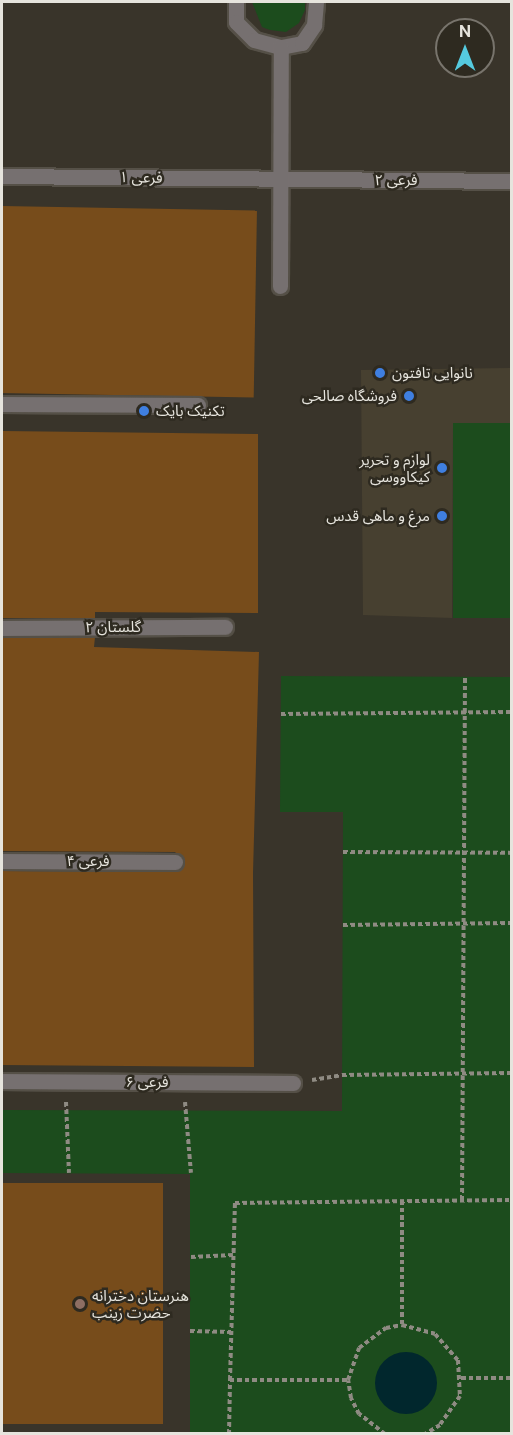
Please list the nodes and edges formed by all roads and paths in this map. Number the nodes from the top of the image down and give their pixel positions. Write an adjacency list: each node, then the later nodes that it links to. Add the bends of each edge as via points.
1 (236, 2): 3 (street, via 236,22 254,40)
2 (316, 2): 3 (street, via 314,25 302,43)
3 (281, 47): 5 (street)
4 (2, 176): 5 (street, فرعی ۱)
5 (281, 179): 6 (street, فرعی ۲); 7 (street)
6 (512, 181)
7 (280, 286)
8 (2, 404): 9 (street)
9 (198, 405)
10 (225, 627): 11 (street, گلستان ۲)
11 (2, 628)
12 (465, 676): 13 (path)
13 (465, 712): 14 (path); 15 (path); 18 (path)
14 (512, 712)
15 (281, 714)
16 (343, 852): 18 (path)
17 (512, 853): 18 (path)
18 (464, 854): 22 (path)
19 (2, 861): 20 (street, فرعی ۴)
20 (175, 862)
21 (512, 923): 22 (path)
22 (463, 924): 23 (path); 25 (path)
23 (343, 925)
24 (512, 1073): 25 (path)
25 (463, 1074): 29 (path, via 342,1075); 33 (path)
26 (2, 1081): 27 (street, فرعی ۶)
27 (66, 1082): 28 (street, فرعی ۶); 30 (path)
28 (184, 1082): 29 (street, فرعی ۶); 31 (path)
29 (293, 1083)
30 (69, 1173)
31 (190, 1173)
32 (402, 1200): 33 (path); 35 (path, via 234,1203); 37 (path)
33 (462, 1200): 34 (path)
34 (512, 1200)
35 (233, 1255): 36 (path); 39 (path)
36 (190, 1257)
37 (402, 1325): 40 (path, via 419,1327 442,1340 458,1360); 43 (path, via 386,1328 359,1348)
38 (190, 1331): 39 (path)
39 (231, 1332): 42 (path)
40 (461, 1377): 41 (path); 46 (path, via 460,1395 452,1412)
41 (512, 1377)
42 (230, 1380): 43 (path); 44 (path)
43 (348, 1380): 45 (path, via 359,1414)
44 (230, 1434)
45 (386, 1434)
46 (425, 1434)

